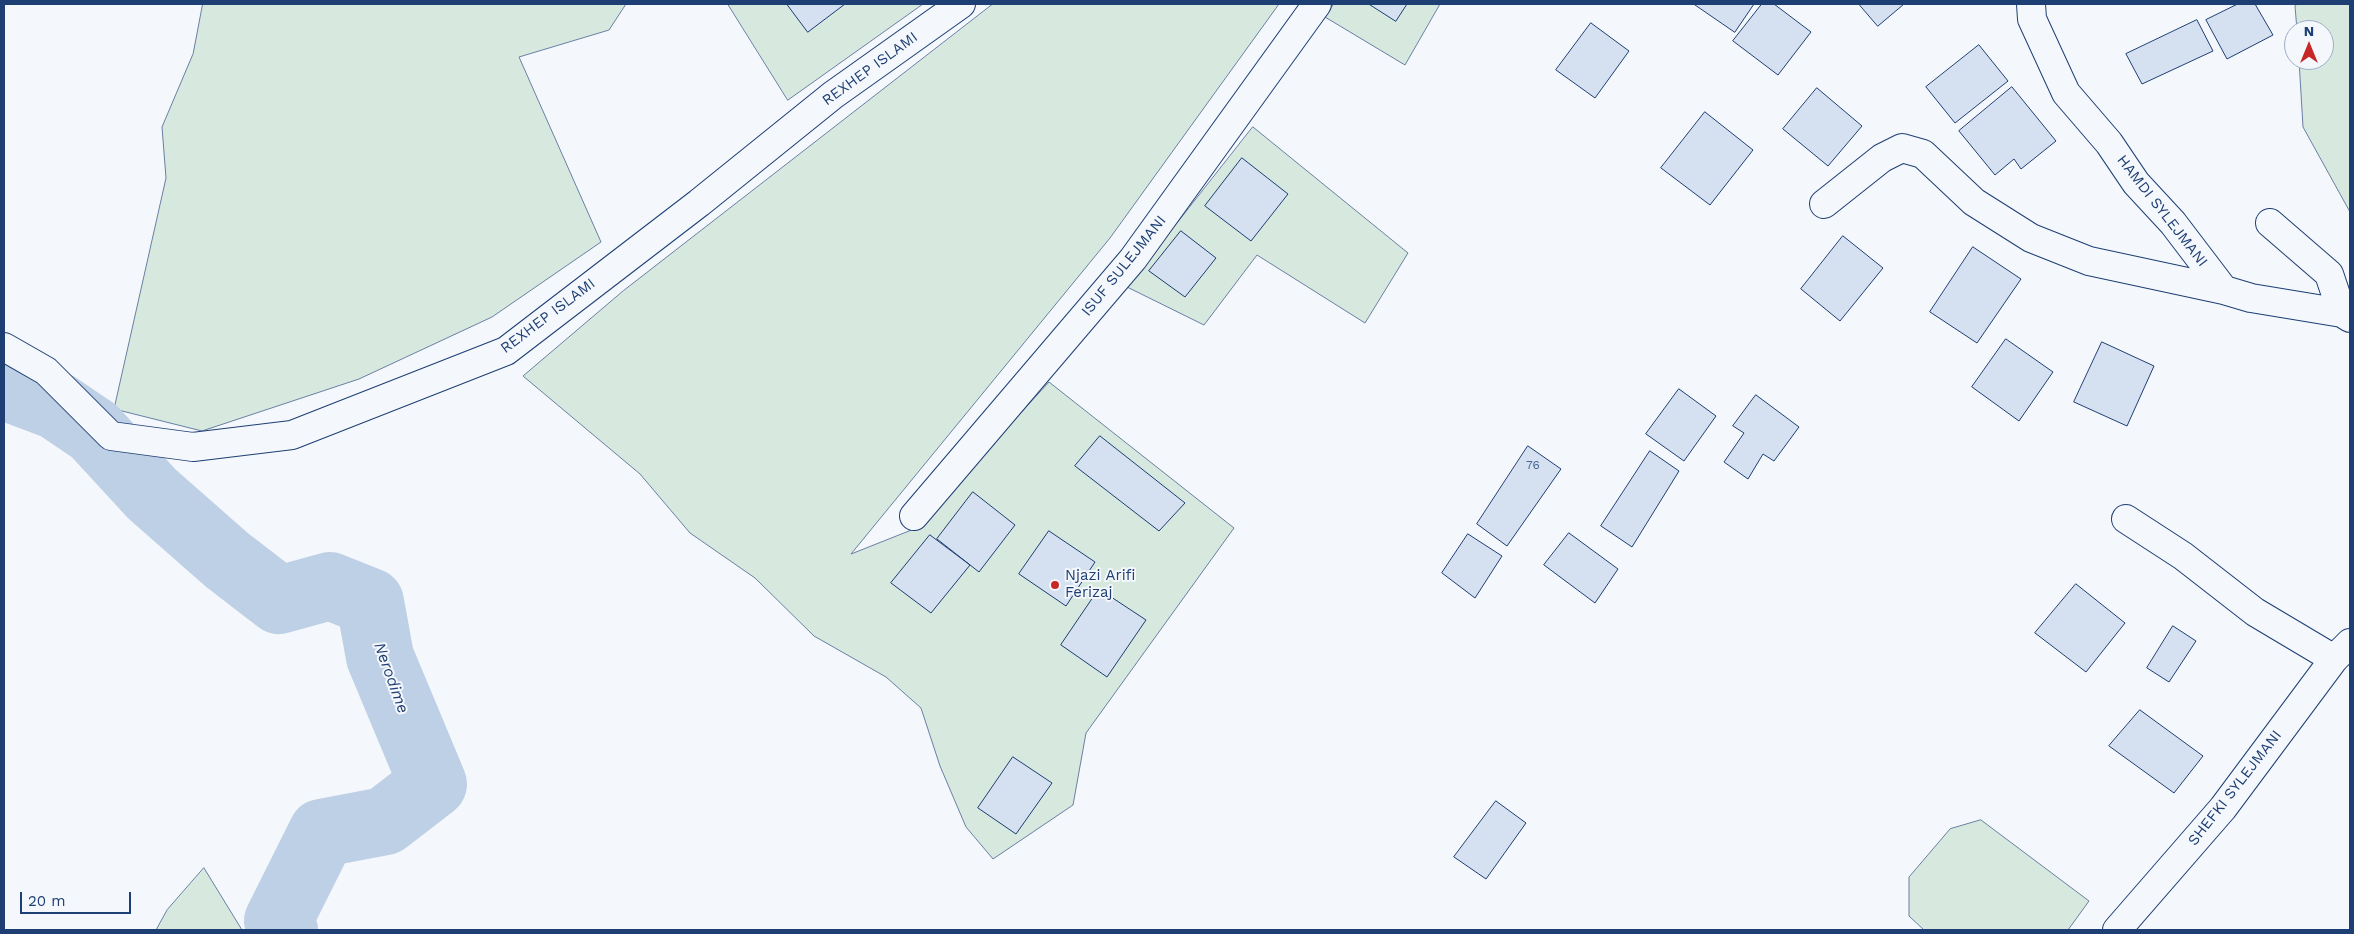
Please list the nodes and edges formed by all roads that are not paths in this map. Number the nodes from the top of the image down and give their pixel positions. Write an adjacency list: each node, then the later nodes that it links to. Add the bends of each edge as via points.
1 (961, 4): 8 (street, REXHEP ISLAMI, via 833,95 506,351 292,434 192,447 111,436 46,371)
2 (1317, 4): 9 (street, ISUF SULEJMANI, via 1132,259)
3 (2031, 4): 6 (street, HAMDI SYLEJMANI, via 2032,19 2066,93)
4 (1824, 204): 6 (street, via 1882,158 1902,148 1923,154 1974,202 2031,238 2089,261)
5 (2270, 223): 7 (street, via 2329,274)
6 (2224, 290): 7 (street)
7 (2346, 316)
8 (4, 347)
9 (914, 516)
10 (2126, 519): 11 (street, via 2183,556 2255,612)
11 (2342, 651): 12 (street, SHEFKI SYLEJMANI, via 2223,808)
12 (2117, 930)

